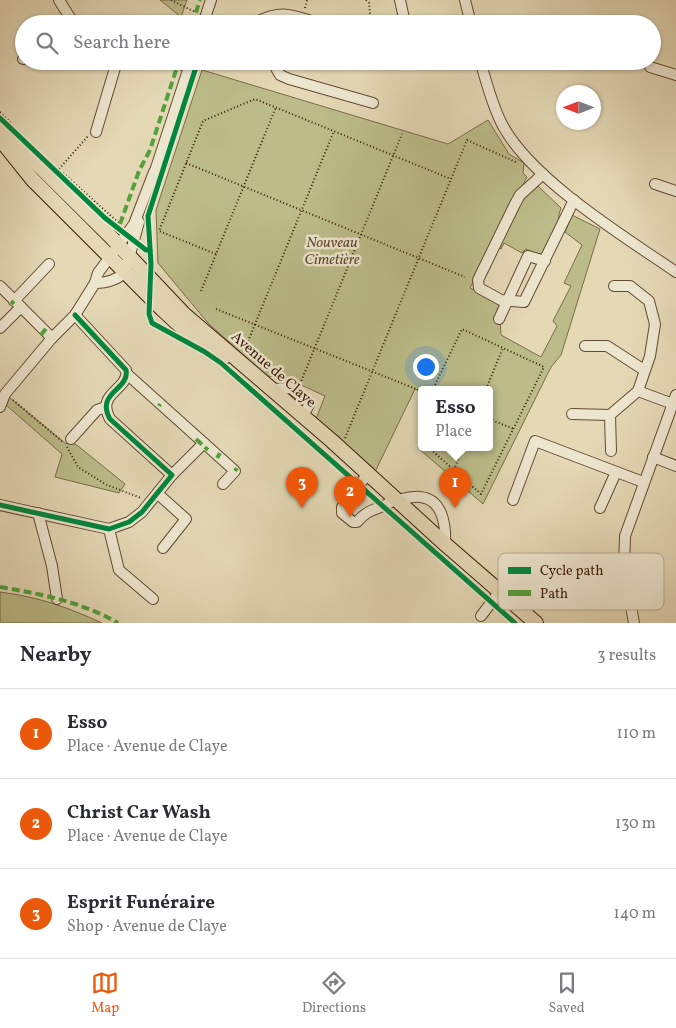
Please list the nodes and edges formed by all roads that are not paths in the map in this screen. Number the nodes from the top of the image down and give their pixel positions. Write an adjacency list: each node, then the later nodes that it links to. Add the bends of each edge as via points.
1 (211, 0): 6 (street)
2 (400, 0): 9 (street)
3 (465, 0): 10 (street)
4 (61, 1): 5 (street)
5 (68, 15)
6 (208, 15)
7 (270, 15): 8 (street)
8 (289, 15)
9 (402, 15)
10 (469, 15)
11 (114, 70): 19 (street)
12 (188, 70): 21 (street)
13 (277, 70): 17 (street, via 289,79)
14 (483, 70): 22 (street, via 503,127)
15 (659, 70): 16 (street)
16 (676, 76)
17 (373, 104)
18 (6, 130): 26 (main road, Avenue de Claye)
19 (96, 132)
20 (0, 139): 26 (main road, Avenue de Claye, via 46,193)
21 (154, 172): 26 (street); 26 (street, via 148,176 135,212 123,233)
22 (543, 174): 25 (street); 33 (street, via 518,200 478,280 479,288)
23 (655, 184): 24 (street)
24 (676, 191)
25 (574, 200): 27 (street); 29 (street)
26 (121, 251): 30 (street, via 98,273); 30 (street, via 120,278); 42 (main road, Avenue de Claye, via 184,314); 52 (main road, Avenue de Claye, via 190,335 214,350)
27 (545, 261): 33 (street, via 524,302); 33 (street, via 528,256)
28 (49, 264): 34 (street)
29 (676, 272)
30 (95, 283): 35 (street)
31 (0, 286): 34 (street)
32 (614, 286): 40 (street, via 630,286 649,300 655,324 650,356)
33 (507, 301): 36 (street)
34 (18, 304): 37 (street); 38 (street)
35 (75, 315): 38 (street); 41 (street)
36 (499, 319)
37 (0, 328)
38 (52, 338): 45 (street, via 5,394)
39 (585, 346): 40 (street, via 607,346)
40 (644, 370): 43 (street)
41 (127, 374): 46 (street, via 108,399); 51 (street)
42 (272, 389): 49 (main road, Avenue de Claye); 49 (street, via 298,388 310,403)
43 (638, 391): 44 (street); 48 (street)
44 (674, 400): 54 (street)
45 (0, 407)
46 (106, 407): 50 (street, via 97,410); 57 (street, via 116,426)
47 (572, 414): 48 (street)
48 (610, 415): 53 (street)
49 (303, 416): 52 (main road, Avenue de Claye)
50 (68, 442)
51 (204, 443): 57 (street); 60 (street, via 235,471)
52 (341, 450): 58 (main road, Avenue de Claye); 63 (main road, Avenue de Claye)
53 (610, 451)
54 (653, 457): 55 (street); 59 (street)
55 (676, 466)
56 (616, 472): 59 (street); 62 (street, via 535,441); 65 (street)
57 (172, 475): 61 (street)
58 (363, 480): 63 (main road, Avenue de Claye); 63 (street, via 342,507 342,513 353,522 357,522 367,510)
59 (643, 482): 70 (street, via 628,524)
60 (223, 484)
61 (158, 494): 67 (street, via 129,522); 69 (street, via 186,519)
62 (513, 500)
63 (394, 501): 68 (main road, Avenue de Claye); 68 (street, via 428,498 443,519); 72 (main road, Avenue de Claye)
64 (0, 505): 66 (street)
65 (600, 508)
66 (38, 513): 67 (street); 74 (street, via 52,566)
67 (109, 529): 73 (street, via 120,570)
68 (445, 544): 71 (main road, Avenue de Claye)
69 (163, 548)
70 (624, 553)
71 (498, 590)
72 (497, 595): 78 (street)
73 (153, 598)
74 (56, 599)
75 (514, 610): 79 (main road, Avenue de Claye)
76 (521, 610): 80 (main road, Avenue de Claye)
77 (632, 610): 81 (street)
78 (481, 616)
79 (528, 623)
80 (536, 623)
81 (634, 623)

